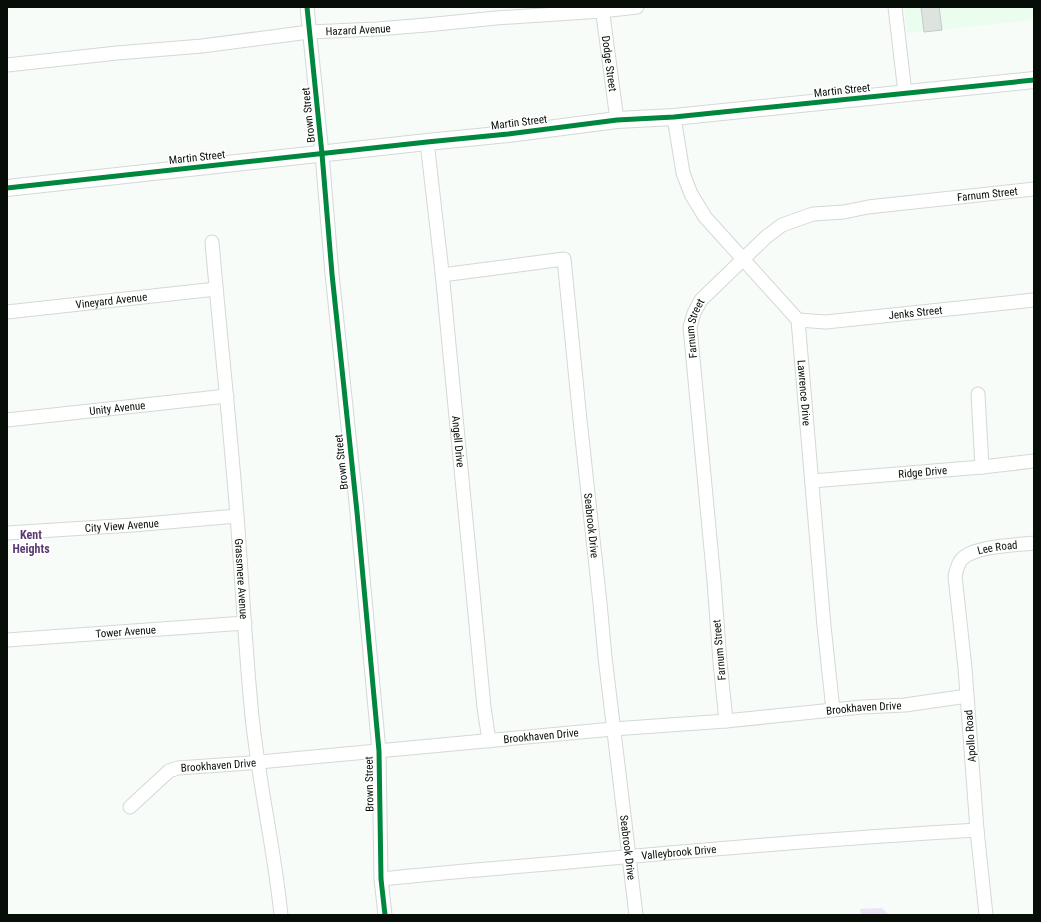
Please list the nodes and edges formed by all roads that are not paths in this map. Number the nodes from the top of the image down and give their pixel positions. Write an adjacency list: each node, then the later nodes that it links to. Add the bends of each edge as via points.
1 (307, 7): 5 (street, Brown Street)
2 (637, 7): 4 (street, Hazard Avenue)
3 (895, 7): 8 (street)
4 (602, 9): 5 (street, Hazard Avenue, via 377,29); 10 (street, Dodge Street)
5 (309, 32): 6 (street, Hazard Avenue, via 202,46); 12 (street, Brown Street)
6 (7, 65)
7 (1034, 80): 8 (street, Martin Street)
8 (906, 93): 9 (street, Martin Street)
9 (674, 117): 10 (street, Martin Street); 16 (street, via 683,173 691,194 705,217)
10 (617, 120): 11 (street, Martin Street)
11 (427, 142): 12 (street, Martin Street); 17 (street, Angell Drive)
12 (322, 154): 13 (street, Martin Street); 39 (street, Brown Street)
13 (7, 188)
14 (1034, 189): 16 (street, Farnum Street, via 813,214 782,225 766,237)
15 (212, 242): 18 (street, Grassmere Avenue)
16 (744, 260): 21 (street); 36 (street, Farnum Street, via 701,300 690,328)
17 (442, 275): 37 (street, Seabrook Drive, via 564,259); 38 (street, Angell Drive)
18 (216, 289): 20 (street, Vineyard Avenue); 23 (street, Grassmere Avenue)
19 (1034, 300): 21 (street, Jenks Street, via 826,322)
20 (7, 312)
21 (798, 320): 27 (street, Lawrence Drive)
22 (978, 394): 26 (street)
23 (227, 396): 24 (street, Unity Avenue); 28 (street, Grassmere Avenue)
24 (7, 420)
25 (1034, 461): 26 (street, Ridge Drive)
26 (982, 466): 27 (street, Ridge Drive)
27 (812, 481): 35 (street, Lawrence Drive)
28 (237, 516): 29 (street, City View Avenue); 32 (street, Grassmere Avenue)
29 (7, 533)
30 (1034, 543): 31 (street, Lee Road, via 985,549)
31 (962, 559): 34 (street, Apollo Road, via 955,576)
32 (245, 623): 33 (street, Tower Avenue); 40 (street, Grassmere Avenue)
33 (7, 640)
34 (967, 696): 35 (street, Brookhaven Drive); 42 (street, Apollo Road)
35 (833, 710): 36 (street, Brookhaven Drive)
36 (726, 721): 37 (street, Brookhaven Drive)
37 (613, 729): 38 (street, Brookhaven Drive); 43 (street, Seabrook Drive)
38 (489, 741): 39 (street, Brookhaven Drive)
39 (379, 751): 40 (street, Brookhaven Drive); 44 (street, Brown Street)
40 (258, 762): 41 (street, Brookhaven Drive, via 178,768 169,771); 45 (street, Grassmere Avenue)
41 (130, 807)
42 (977, 830): 43 (street, Valleybrook Drive); 48 (street, Apollo Road)
43 (628, 856): 44 (street, Valleybrook Drive); 47 (street, Seabrook Drive)
44 (381, 879): 46 (street, Brown Street)
45 (281, 915)
46 (384, 915)
47 (636, 915)
48 (986, 915)

